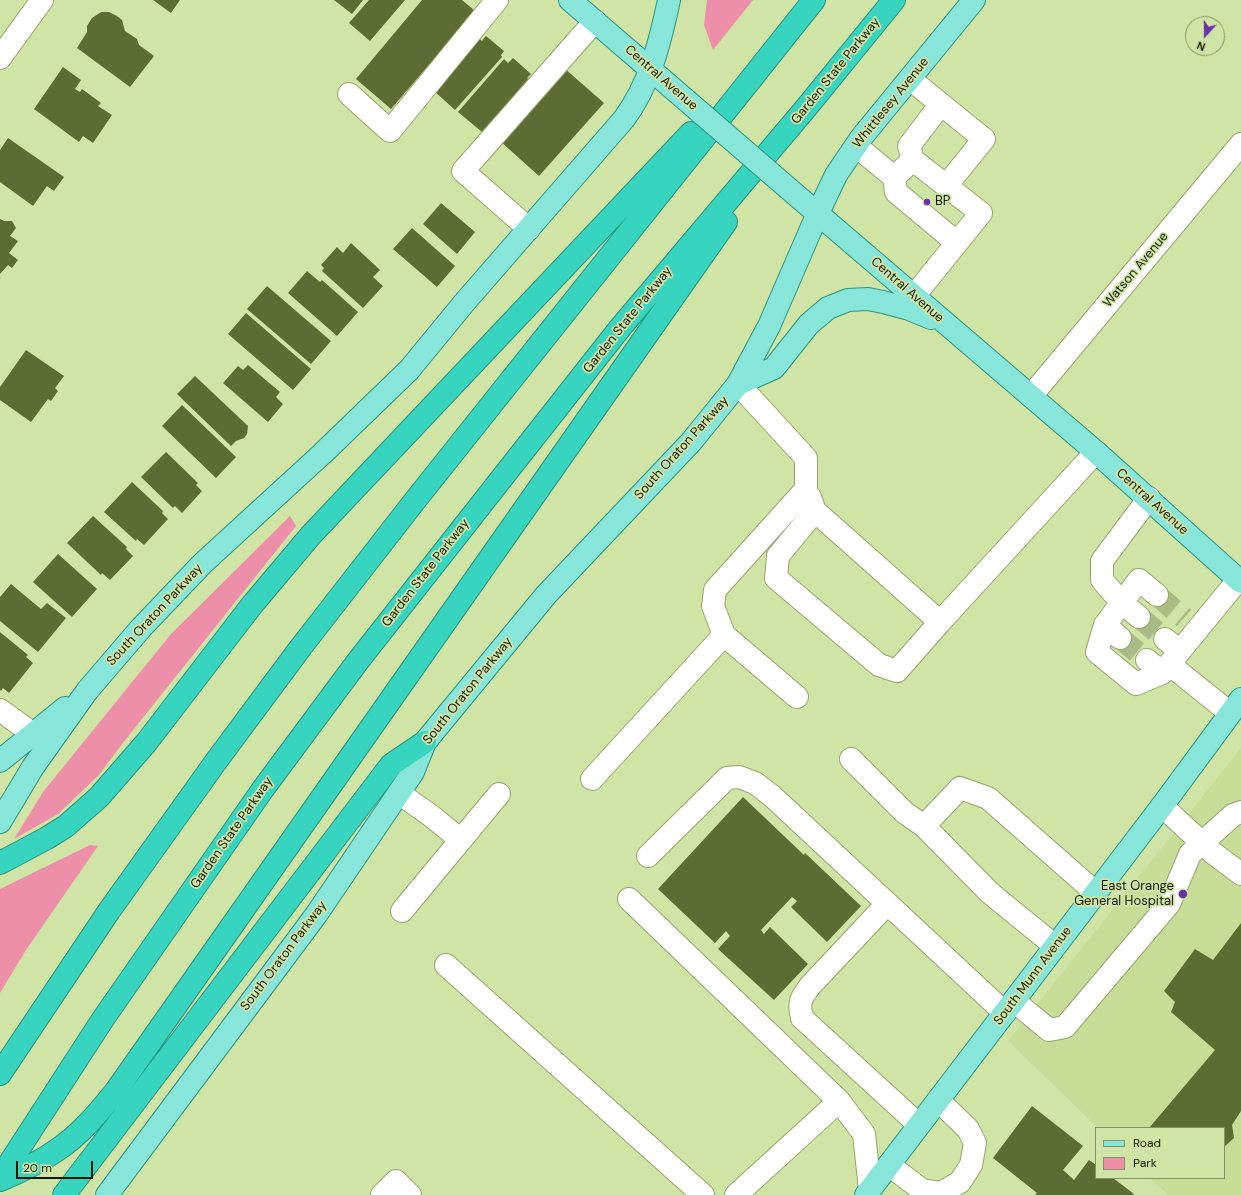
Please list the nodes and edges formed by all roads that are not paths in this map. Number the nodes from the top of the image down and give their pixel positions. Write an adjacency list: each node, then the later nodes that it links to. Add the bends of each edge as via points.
1 (42, 0): 10 (street)
2 (497, 0): 13 (street, via 390,131)
3 (570, 0): 8 (main road, Central Avenue)
4 (669, 0): 11 (main road, South Oraton Parkway)
5 (814, 0): 9 (highway)
6 (894, 0): 15 (highway, Garden State Parkway)
7 (974, 0): 12 (main road, Whittlesey Avenue)
8 (594, 21): 11 (main road, Central Avenue); 22 (street, via 463,171)
9 (794, 24): 57 (highway, via 311,535 252,605 146,743 103,792 66,826); 66 (highway, via 300,647 109,911)
10 (0, 58)
11 (651, 70): 21 (main road, Central Avenue, bridge); 22 (main road, South Oraton Parkway, via 624,119)
12 (910, 79): 14 (street); 17 (main road, Whittlesey Avenue)
13 (348, 94)
14 (942, 104): 18 (street, via 909,146); 20 (street, via 984,139)
15 (806, 108): 71 (highway, Garden State Parkway, via 620,328 378,634 263,789 103,1019); 71 (highway, via 116,1091 87,1125 58,1150)
16 (1241, 144): 27 (street, Watson Avenue)
17 (856, 146): 19 (street); 21 (main road, Whittlesey Avenue, via 836,175)
18 (913, 160): 19 (street); 20 (street)
19 (894, 177): 23 (street, via 896,192)
20 (946, 186): 23 (street, via 981,213)
21 (818, 213): 24 (main road, Central Avenue); 26 (main road, South Oraton Parkway, via 775,312)
22 (529, 229): 39 (main road, South Oraton Parkway, via 409,370 203,564 141,628)
23 (956, 242): 24 (street)
24 (914, 296): 25 (main road, Central Avenue)
25 (949, 326): 26 (main road, via 923,314 883,302 868,299 848,300 828,308 809,324 774,368); 27 (main road, Central Avenue)
26 (738, 384): 29 (street, via 806,458); 44 (main road, South Oraton Parkway, via 691,442 546,595)
27 (1032, 396): 28 (main road, Central Avenue)
28 (1096, 452): 30 (main road, Central Avenue); 36 (street)
29 (806, 489): 31 (street); 37 (street, via 715,590 713,606)
30 (1149, 498): 32 (main road, Central Avenue); 34 (street, via 1102,561 1102,580)
31 (815, 511): 36 (street); 36 (street, via 778,556 776,578 879,665 897,671)
32 (1239, 581): 38 (street, via 1190,624)
33 (1157, 595): 34 (street, via 1139,580)
34 (1121, 602): 35 (street); 38 (street, via 1112,632 1097,652 1136,684)
35 (1138, 617)
36 (940, 622)
37 (724, 635): 40 (street); 47 (street)
38 (1165, 658): 41 (street)
39 (87, 691): 43 (main road); 52 (main road, South Oraton Parkway, via 33,767)
40 (797, 697)
41 (1236, 706): 50 (main road, South Munn Avenue)
42 (0, 710): 43 (street)
43 (33, 734): 46 (main road)
44 (425, 742): 48 (main road, South Oraton Parkway, via 413,772); 73 (highway, via 391,765)
45 (851, 758): 53 (street, via 905,814)
46 (0, 761)
47 (592, 779)
48 (399, 793): 54 (street); 74 (main road, South Oraton Parkway, via 316,915)
49 (499, 794): 54 (street)
50 (1162, 806): 55 (street); 59 (main road, South Munn Avenue)
51 (1241, 812): 55 (street, via 1233,815)
52 (0, 822)
53 (924, 826): 59 (street, via 960,788 988,798); 63 (street, via 990,893)
54 (461, 840): 62 (street)
55 (1203, 844): 58 (street); 65 (street, via 1190,854 1169,904 1066,1028 1049,1030)
56 (648, 856): 61 (street, via 726,778 739,777 755,783 772,796)
57 (0, 862)
58 (1241, 874)
59 (1096, 893): 63 (main road, South Munn Avenue)
60 (629, 899): 68 (street)
61 (887, 904): 65 (street); 69 (street, via 810,986 801,998 800,1009 802,1018)
62 (402, 911)
63 (1055, 946): 65 (main road, South Munn Avenue)
64 (446, 965): 77 (street)
65 (1009, 1007): 67 (main road, South Munn Avenue)
66 (0, 1074)
67 (938, 1100): 69 (main road, South Munn Avenue); 70 (street, via 968,1130 975,1143 971,1164 960,1182 941,1193 922,1190)
68 (839, 1101): 72 (street, via 864,1134); 78 (street)
69 (919, 1125): 70 (main road, South Munn Avenue)
70 (889, 1165): 72 (main road, South Munn Avenue)
71 (0, 1179)
72 (868, 1192)
73 (64, 1195)
74 (107, 1195)
75 (382, 1195): 76 (street, via 396,1181)
76 (410, 1195)
77 (703, 1195)
78 (736, 1195)

